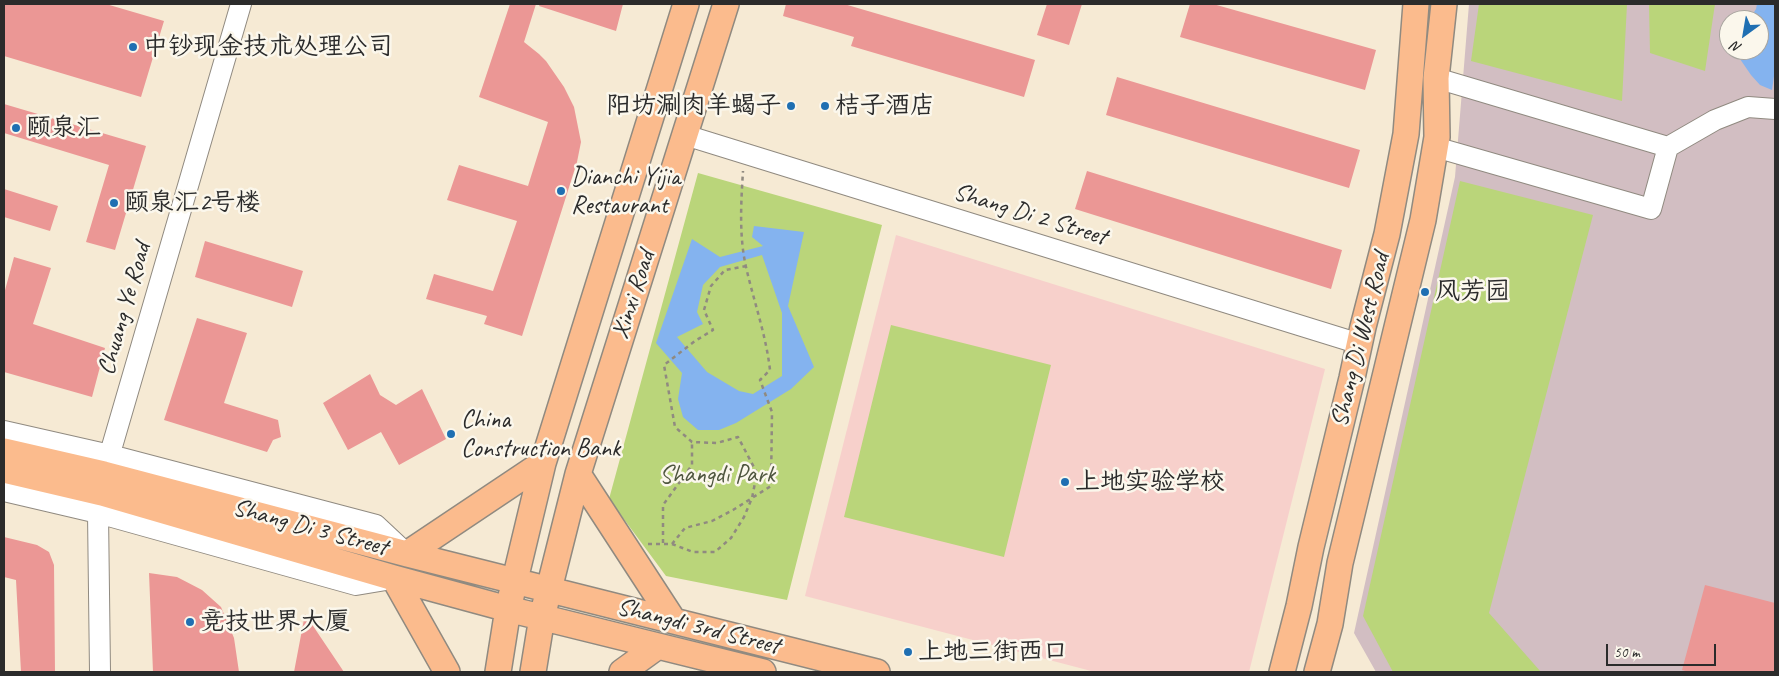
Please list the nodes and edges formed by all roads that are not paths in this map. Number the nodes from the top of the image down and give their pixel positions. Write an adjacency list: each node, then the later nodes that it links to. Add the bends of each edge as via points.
1 (241, 4): 17 (street, Chuang Ye Road)
2 (686, 4): 14 (main road, Xinxi Road)
3 (726, 4): 8 (main road, Xinxi Road)
4 (1416, 4): 11 (main road, Shang Di West Road, via 1406,134 1387,234)
5 (1444, 4): 6 (main road, Shang Di West Road)
6 (1436, 78): 9 (main road, Shang Di West Road); 10 (street)
7 (1775, 109): 10 (street, via 1748,107 1715,120)
8 (685, 135): 11 (street, Shang Di 2 Street); 16 (main road, Xinxi Road)
9 (1435, 147): 10 (street, via 1651,209); 35 (main road, Shang Di West Road, via 1423,220)
10 (1668, 147)
11 (1360, 344): 34 (main road, Shang Di West Road)
12 (4, 431): 17 (street, Shang Di 3 Street)
13 (4, 452): 17 (main road, Shang Di 3 Street)
14 (543, 463): 19 (main road); 21 (main road, Xinxi Road)
15 (4, 470): 17 (main road, Shang Di 3 Street)
16 (578, 474): 22 (main road, Xinxi Road); 25 (main road)
17 (104, 484): 18 (street); 19 (main road, Shang Di 3 Street); 20 (main road, Shang Di 3 Street); 27 (street, Chuang Ye Road)
18 (4, 491)
19 (406, 554): 21 (main road, Shang Di 3 Street)
20 (394, 578): 23 (main road, Shang Di 3 Street); 28 (main road)
21 (515, 580): 22 (main road, Shangdi 3rd Street); 23 (main road, Xinxi Road)
22 (548, 588): 24 (main road, Xinxi Road); 25 (main road, Shangdi 3rd Street)
23 (508, 609): 24 (main road, Shang Di 3 Street); 29 (main road, Xinxi Road)
24 (542, 617): 26 (main road, Shangdi 3rd Street); 30 (main road, Xinxi Road)
25 (672, 620): 33 (main road, Shangdi 3rd Street)
26 (658, 646): 31 (main road); 32 (main road, Shangdi 3rd Street)
27 (100, 672)
28 (447, 672)
29 (498, 672)
30 (533, 672)
31 (622, 672)
32 (763, 672)
33 (877, 672)
34 (1282, 672)
35 (1317, 672)

